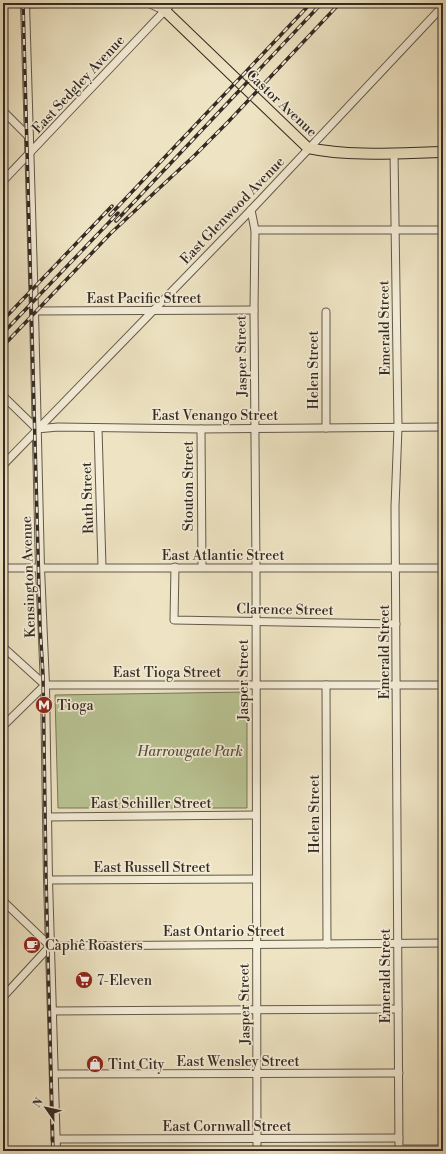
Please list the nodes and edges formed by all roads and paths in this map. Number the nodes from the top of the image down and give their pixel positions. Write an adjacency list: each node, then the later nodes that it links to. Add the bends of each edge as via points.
1 (75, 3): 4 (street)
2 (148, 3): 5 (street)
3 (157, 3): 5 (main road, Castor Avenue)
4 (25, 4): 8 (street, Kensington Avenue)
5 (167, 5): 9 (main road, Castor Avenue); 12 (street, East Sedgley Avenue)
6 (443, 6): 9 (street, East Glenwood Avenue)
7 (3, 111): 8 (street)
8 (29, 137): 12 (street, Kensington Avenue)
9 (308, 148): 11 (main road, Castor Avenue, via 329,153); 14 (street, East Glenwood Avenue)
10 (443, 152): 11 (main road, Castor Avenue)
11 (394, 153): 16 (street, Emerald Street)
12 (30, 154): 13 (street, East Sedgley Avenue); 19 (street, Kensington Avenue)
13 (3, 181)
14 (251, 210): 15 (street, Jasper Street); 20 (street, East Glenwood Avenue)
15 (254, 230): 16 (street); 18 (street, Jasper Street)
16 (396, 230): 17 (street); 23 (street, Emerald Street)
17 (443, 230)
18 (254, 310): 20 (street, East Pacific Street); 26 (street, Jasper Street)
19 (34, 311): 20 (street, East Pacific Street); 28 (street, Kensington Avenue)
20 (152, 311): 28 (street, East Glenwood Avenue)
21 (326, 312): 27 (street, Helen Street)
22 (3, 396): 28 (street)
23 (398, 427): 24 (street, East Venango Street); 27 (street, East Venango Street); 37 (street, Emerald Street)
24 (443, 427)
25 (98, 428): 28 (street, East Venango Street); 29 (street, East Venango Street); 31 (street, Ruth Street)
26 (255, 428): 27 (street, East Venango Street); 29 (street, East Venango Street); 36 (street, Jasper Street)
27 (326, 428)
28 (37, 429): 30 (street); 34 (street, Kensington Avenue)
29 (201, 429): 35 (street, Stouton Street)
30 (3, 465)
31 (102, 567): 32 (street, East Atlantic Street); 34 (street, East Atlantic Street)
32 (175, 567): 35 (street, East Atlantic Street); 39 (street, Clarence Street, via 174,620)
33 (3, 568): 34 (street, East Atlantic Street)
34 (40, 568): 43 (street, Kensington Avenue)
35 (202, 568): 36 (street, East Atlantic Street)
36 (256, 568): 37 (street, East Atlantic Street); 39 (street, Jasper Street)
37 (396, 568): 38 (street, East Atlantic Street); 40 (street, Emerald Street)
38 (443, 568)
39 (256, 622): 40 (street, Clarence Street); 42 (street, Jasper Street)
40 (396, 624): 45 (street, Emerald Street)
41 (3, 647): 43 (street)
42 (256, 684): 43 (street, East Tioga Street); 44 (street, East Tioga Street); 48 (street, Jasper Street)
43 (45, 685): 47 (street); 49 (street, Kensington Avenue)
44 (326, 685): 45 (street, East Tioga Street); 56 (street, Helen Street)
45 (397, 685): 46 (street, East Tioga Street); 53 (street, Emerald Street)
46 (443, 685)
47 (3, 726)
48 (256, 815): 49 (street, East Schiller Street); 50 (street, Jasper Street)
49 (47, 817): 51 (street, Kensington Avenue)
50 (256, 879): 51 (street, East Russell Street); 55 (street, Jasper Street)
51 (48, 880): 57 (street, Kensington Avenue)
52 (3, 901): 57 (street)
53 (399, 943): 54 (street, East Ontario Street); 56 (street, East Ontario Street); 60 (street, Emerald Street)
54 (443, 943)
55 (256, 944): 56 (street, East Ontario Street); 57 (street, East Ontario Street); 59 (street, Jasper Street)
56 (327, 944)
57 (50, 946): 58 (street); 61 (street, Kensington Avenue)
58 (3, 997)
59 (257, 1010): 60 (street); 61 (street); 64 (street, Jasper Street)
60 (398, 1010): 62 (street, Emerald Street)
61 (52, 1011): 63 (street, Kensington Avenue)
62 (399, 1073): 64 (street, East Wensley Street); 65 (street, Emerald Street)
63 (54, 1074): 64 (street, East Wensley Street); 66 (street, Kensington Avenue)
64 (258, 1074): 67 (street, Jasper Street)
65 (399, 1138): 67 (street, East Cornwall Street); 69 (street, Emerald Street)
66 (55, 1139): 67 (street, East Cornwall Street); 70 (street, Kensington Avenue)
67 (257, 1139): 71 (street, Jasper Street)
68 (443, 1149): 69 (street)
69 (399, 1150)
70 (56, 1151)
71 (257, 1151)

